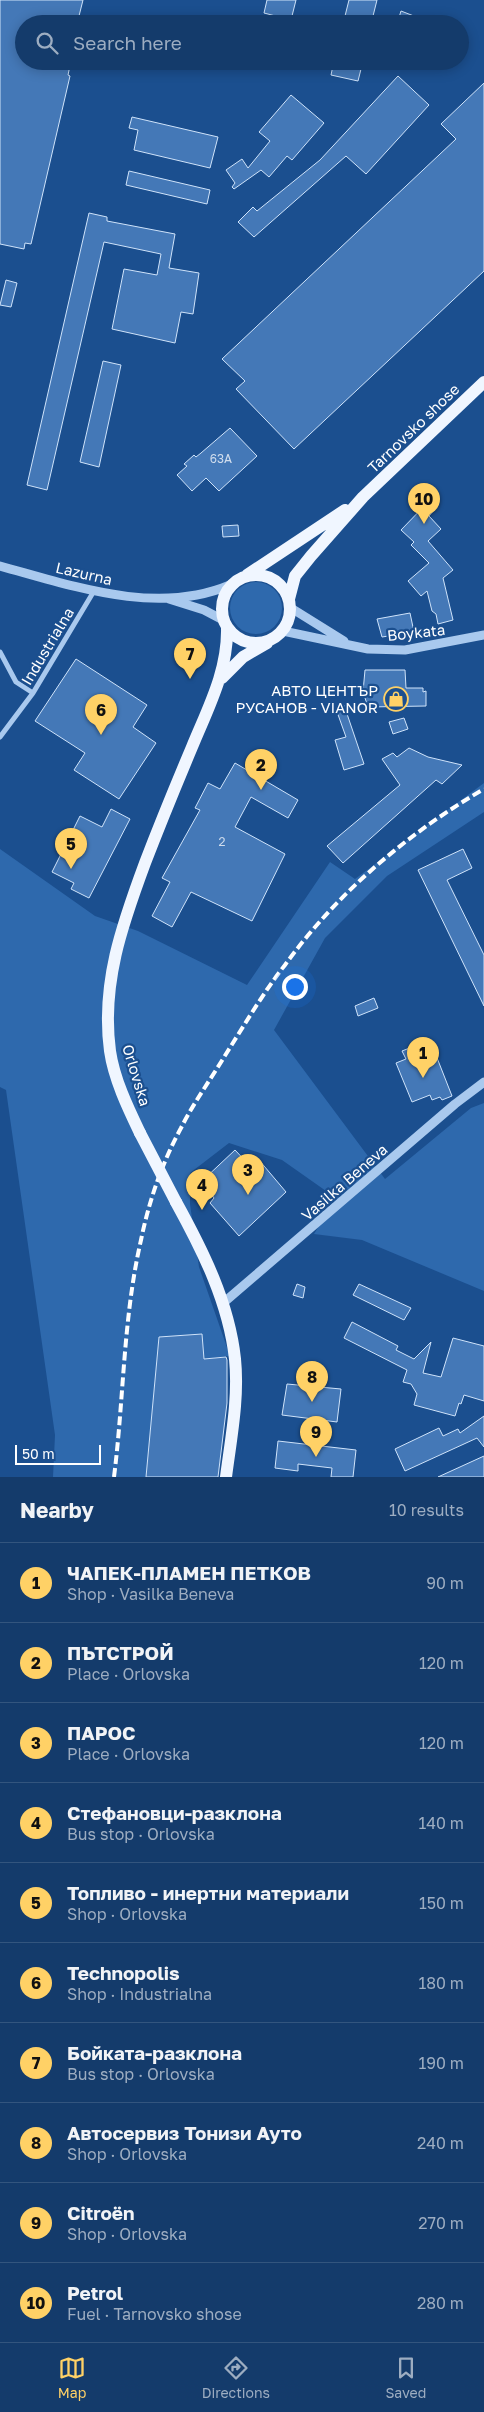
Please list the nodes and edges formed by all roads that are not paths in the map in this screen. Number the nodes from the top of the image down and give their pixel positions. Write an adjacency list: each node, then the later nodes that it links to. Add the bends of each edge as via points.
1 (484, 382): 2 (main road, Tarnovsko shose)
2 (363, 498): 4 (main road, Tarnovsko shose); 8 (main road, Tarnovsko shose, via 295,576)
3 (0, 566): 6 (street, Lazurna)
4 (245, 576): 5 (main road); 8 (main road, via 266,576 280,585)
5 (230, 585): 7 (street, Lazurna, via 206,594); 9 (main road, via 222,602)
6 (94, 591): 7 (street, Lazurna); 15 (street, Industrialna)
7 (164, 598): 9 (street, Lazurna, via 204,610)
8 (290, 603): 10 (main road, via 290,616); 12 (street, Boykata)
9 (225, 624): 10 (main road, via 234,636 243,641 264,643); 14 (main road, Orlovska, via 226,652)
10 (278, 635): 12 (street, Boykata); 14 (main road, Orlovska, via 244,657)
11 (484, 635): 12 (street, Boykata, via 405,650 368,650)
12 (351, 645)
13 (0, 652): 15 (street, via 16,682)
14 (220, 680): 18 (main road, Orlovska, bridge, via 165,810 125,918 113,958 108,1010 111,1053 123,1092 140,1133 218,1287)
15 (33, 694): 16 (street, Industrialna)
16 (0, 737)
17 (484, 1082): 18 (street, Vasilka Beneva, via 447,1110)
18 (222, 1304): 19 (main road, Orlovska, via 236,1378)
19 (226, 1477)

